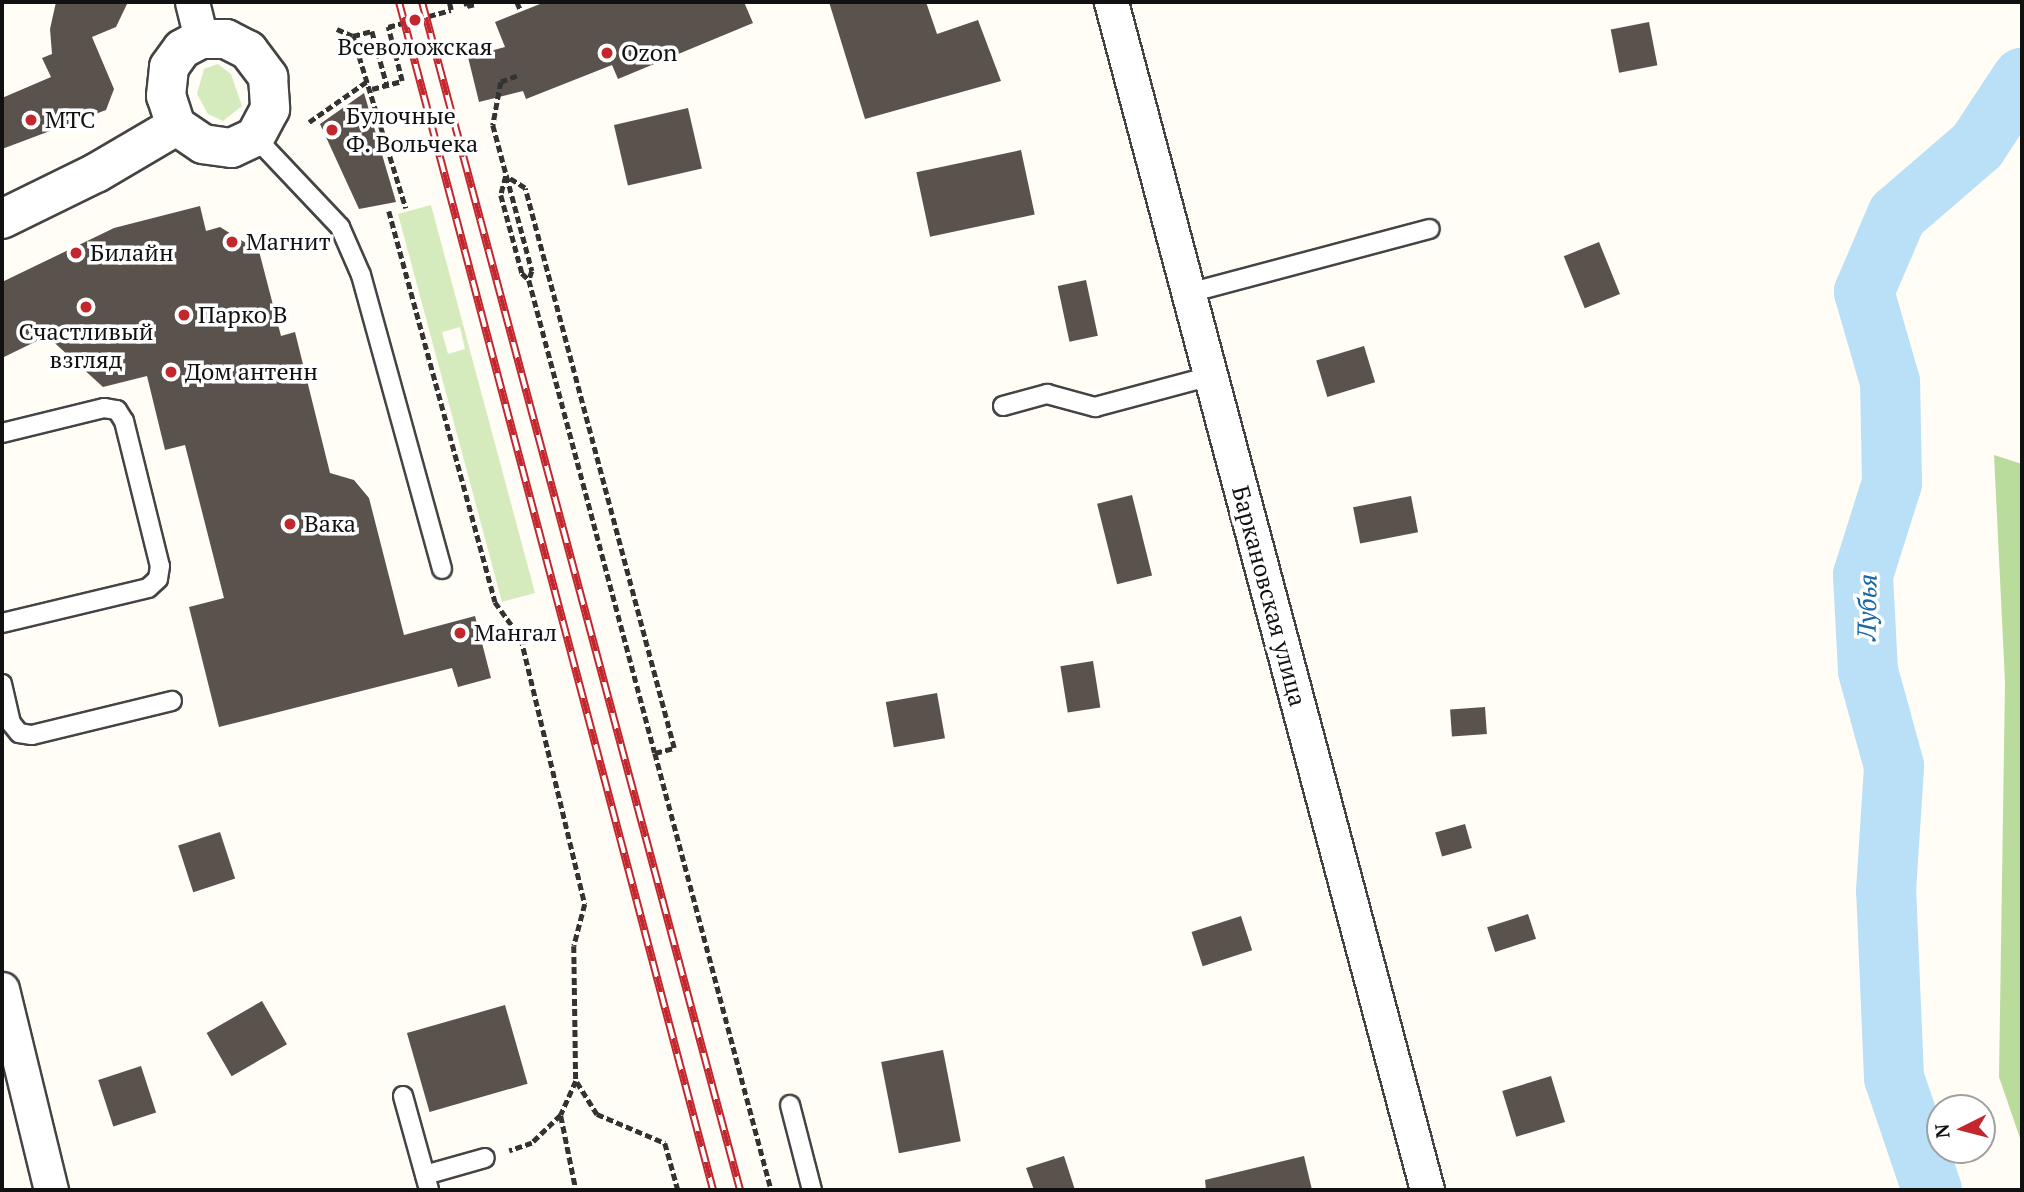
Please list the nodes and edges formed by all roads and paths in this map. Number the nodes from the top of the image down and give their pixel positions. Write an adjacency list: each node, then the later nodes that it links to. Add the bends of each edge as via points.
1 (192, 2): 10 (street)
2 (449, 2): 13 (path, via 451,10 388,27 402,81)
3 (466, 2): 6 (path, via 467,6)
4 (517, 2): 7 (path)
5 (1111, 2): 24 (street, Баркановская улица)
6 (475, 4)
7 (521, 12)
8 (337, 29): 9 (path)
9 (354, 36): 12 (path); 13 (path, via 372,31)
10 (201, 39): 16 (street, via 182,49 169,67 166,96); 17 (street, via 226,39 248,50 268,77 270,109)
11 (517, 76): 18 (path, via 501,82 493,125)
12 (366, 82): 14 (path); 15 (path)
13 (387, 85): 14 (path)
14 (372, 89): 19 (path)
15 (309, 122)
16 (176, 126): 17 (street, via 203,144 231,148); 21 (street, via 96,173)
17 (255, 137): 28 (lane, via 340,227 361,275)
18 (506, 176): 23 (path, via 532,271); 23 (path, via 501,195 522,273); 32 (path, via 525,188 668,712 674,748)
19 (406, 208)
20 (389, 211): 34 (path, via 495,602 521,638 575,854 585,904 574,946)
21 (2, 219)
22 (1430, 229): 24 (lane)
23 (529, 280): 32 (path)
24 (1189, 293): 25 (street, Баркановская улица)
25 (1211, 376): 26 (lane, via 1095,407 1047,394); 45 (street, Баркановская улица)
26 (1003, 405)
27 (2, 433): 29 (lane, via 104,408 117,410 124,421 160,566 158,579 148,588)
28 (442, 569)
29 (2, 623)
30 (2, 684): 31 (lane, via 11,723 19,733 32,735)
31 (172, 701)
32 (655, 754): 43 (path)
33 (2, 989): 40 (street)
34 (576, 1082): 37 (path); 42 (path, via 597,1114 665,1143)
35 (403, 1096): 39 (lane)
36 (790, 1105): 44 (lane)
37 (561, 1115): 38 (path, via 532,1143); 41 (path)
38 (485, 1158): 39 (lane)
39 (427, 1183)
40 (51, 1190)
41 (576, 1190)
42 (678, 1190)
43 (771, 1190)
44 (812, 1190)
45 (1427, 1190)

